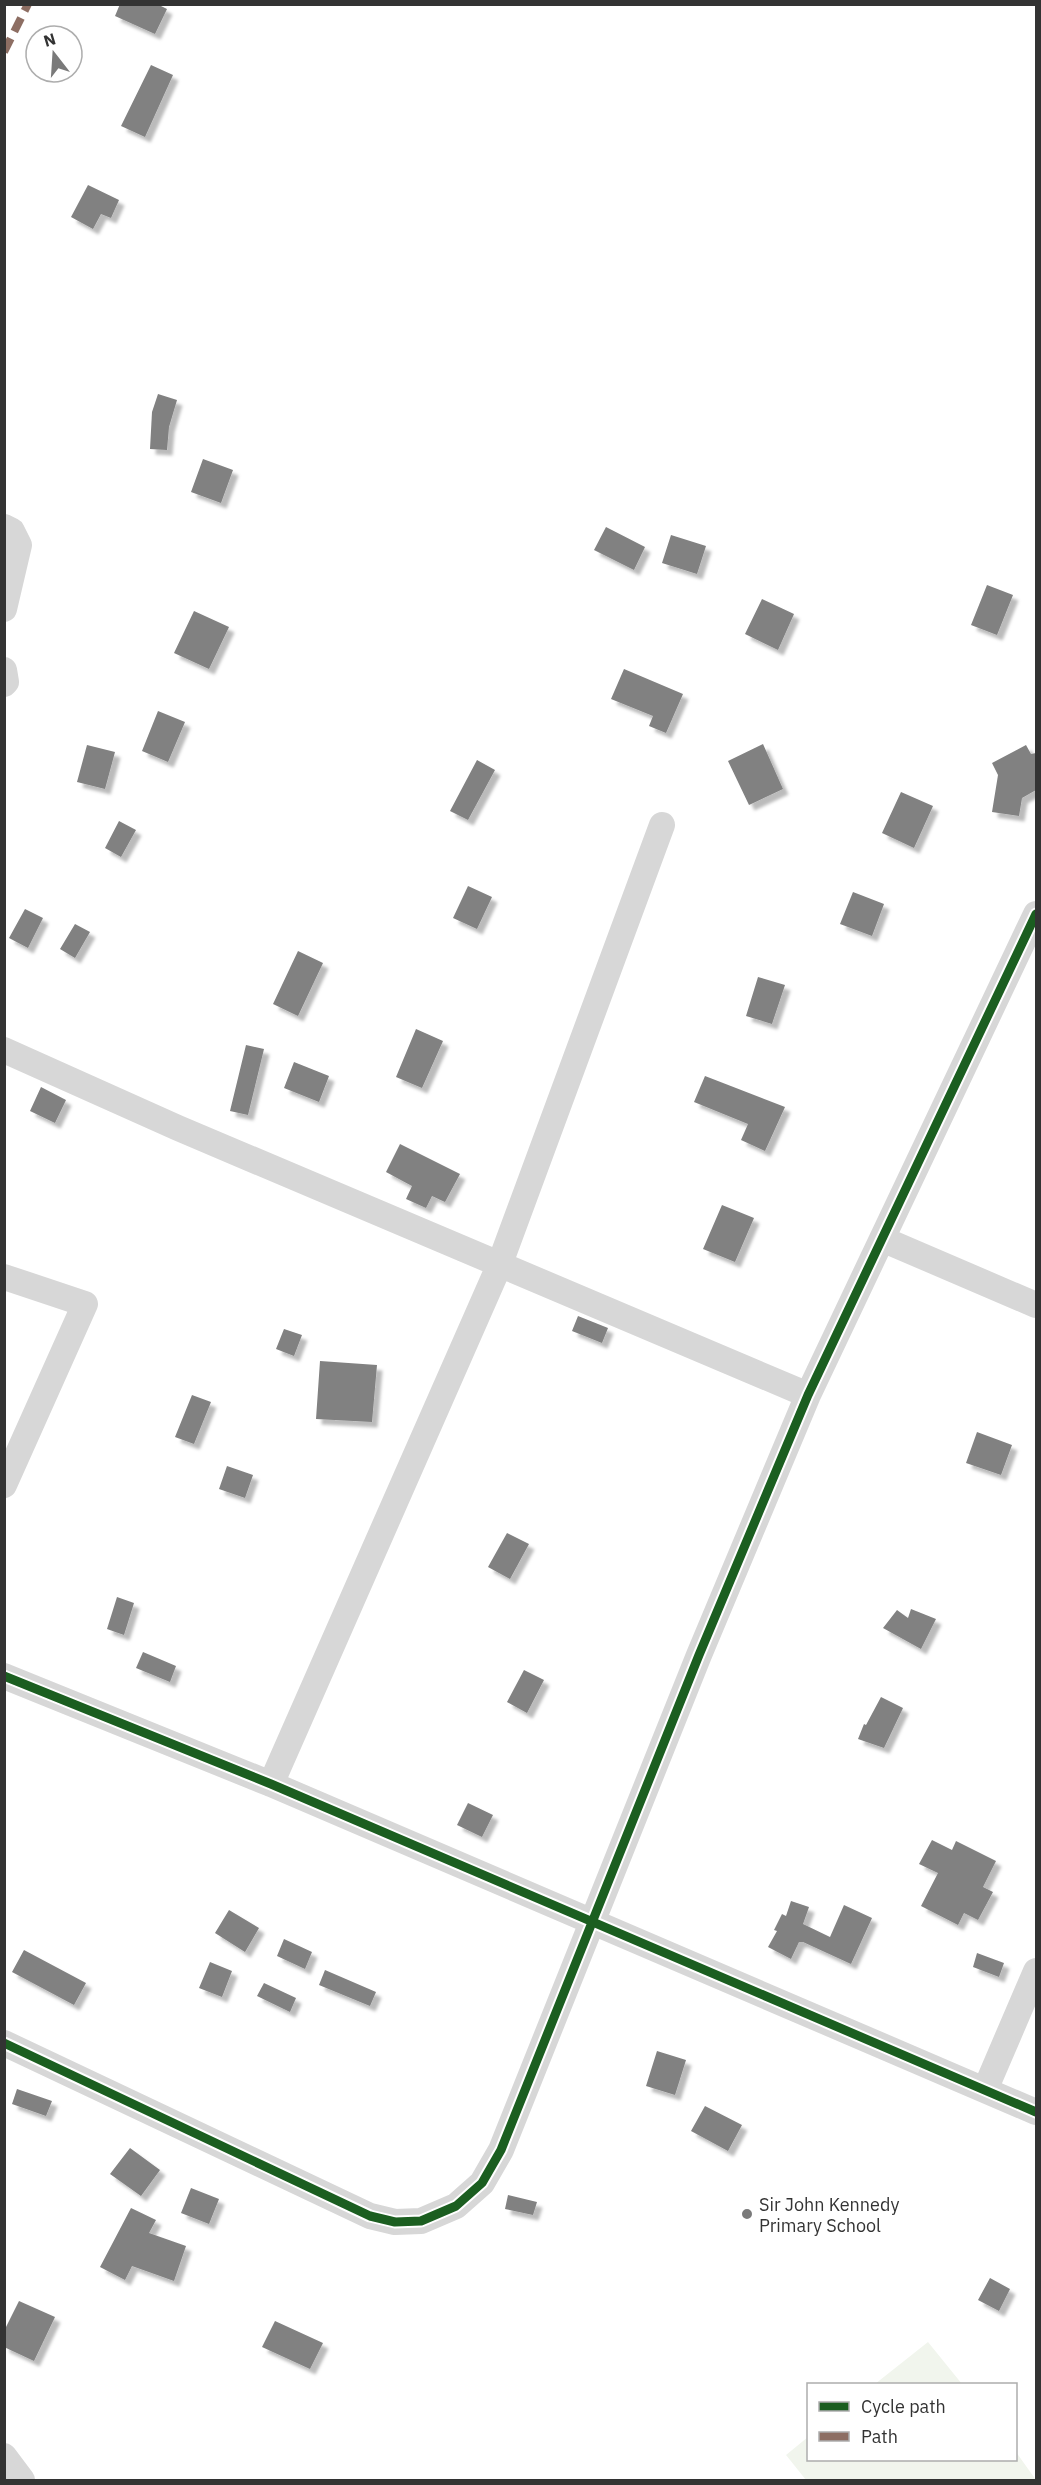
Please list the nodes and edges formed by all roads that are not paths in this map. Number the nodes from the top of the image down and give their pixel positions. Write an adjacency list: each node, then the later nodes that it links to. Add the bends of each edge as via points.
1 (4, 527): 2 (street, via 12,531 19,545)
2 (4, 609)
3 (4, 670): 4 (street)
4 (4, 684)
5 (662, 825): 9 (street)
6 (1036, 914): 8 (street)
7 (4, 1050): 9 (street)
8 (882, 1239): 11 (street); 12 (street)
9 (499, 1266): 12 (street); 15 (street)
10 (4, 1277): 13 (street, via 85,1304)
11 (1036, 1305)
12 (808, 1395): 16 (street)
13 (4, 1485)
14 (4, 1676): 15 (street)
15 (271, 1784): 16 (street)
16 (593, 1923): 18 (street, via 501,2150 482,2183 456,2206 421,2221 395,2222 370,2216); 19 (street)
17 (1036, 1971): 19 (street)
18 (4, 2043)
19 (985, 2090): 20 (street)
20 (1036, 2112)
21 (4, 2456): 22 (street)
22 (21, 2481)

